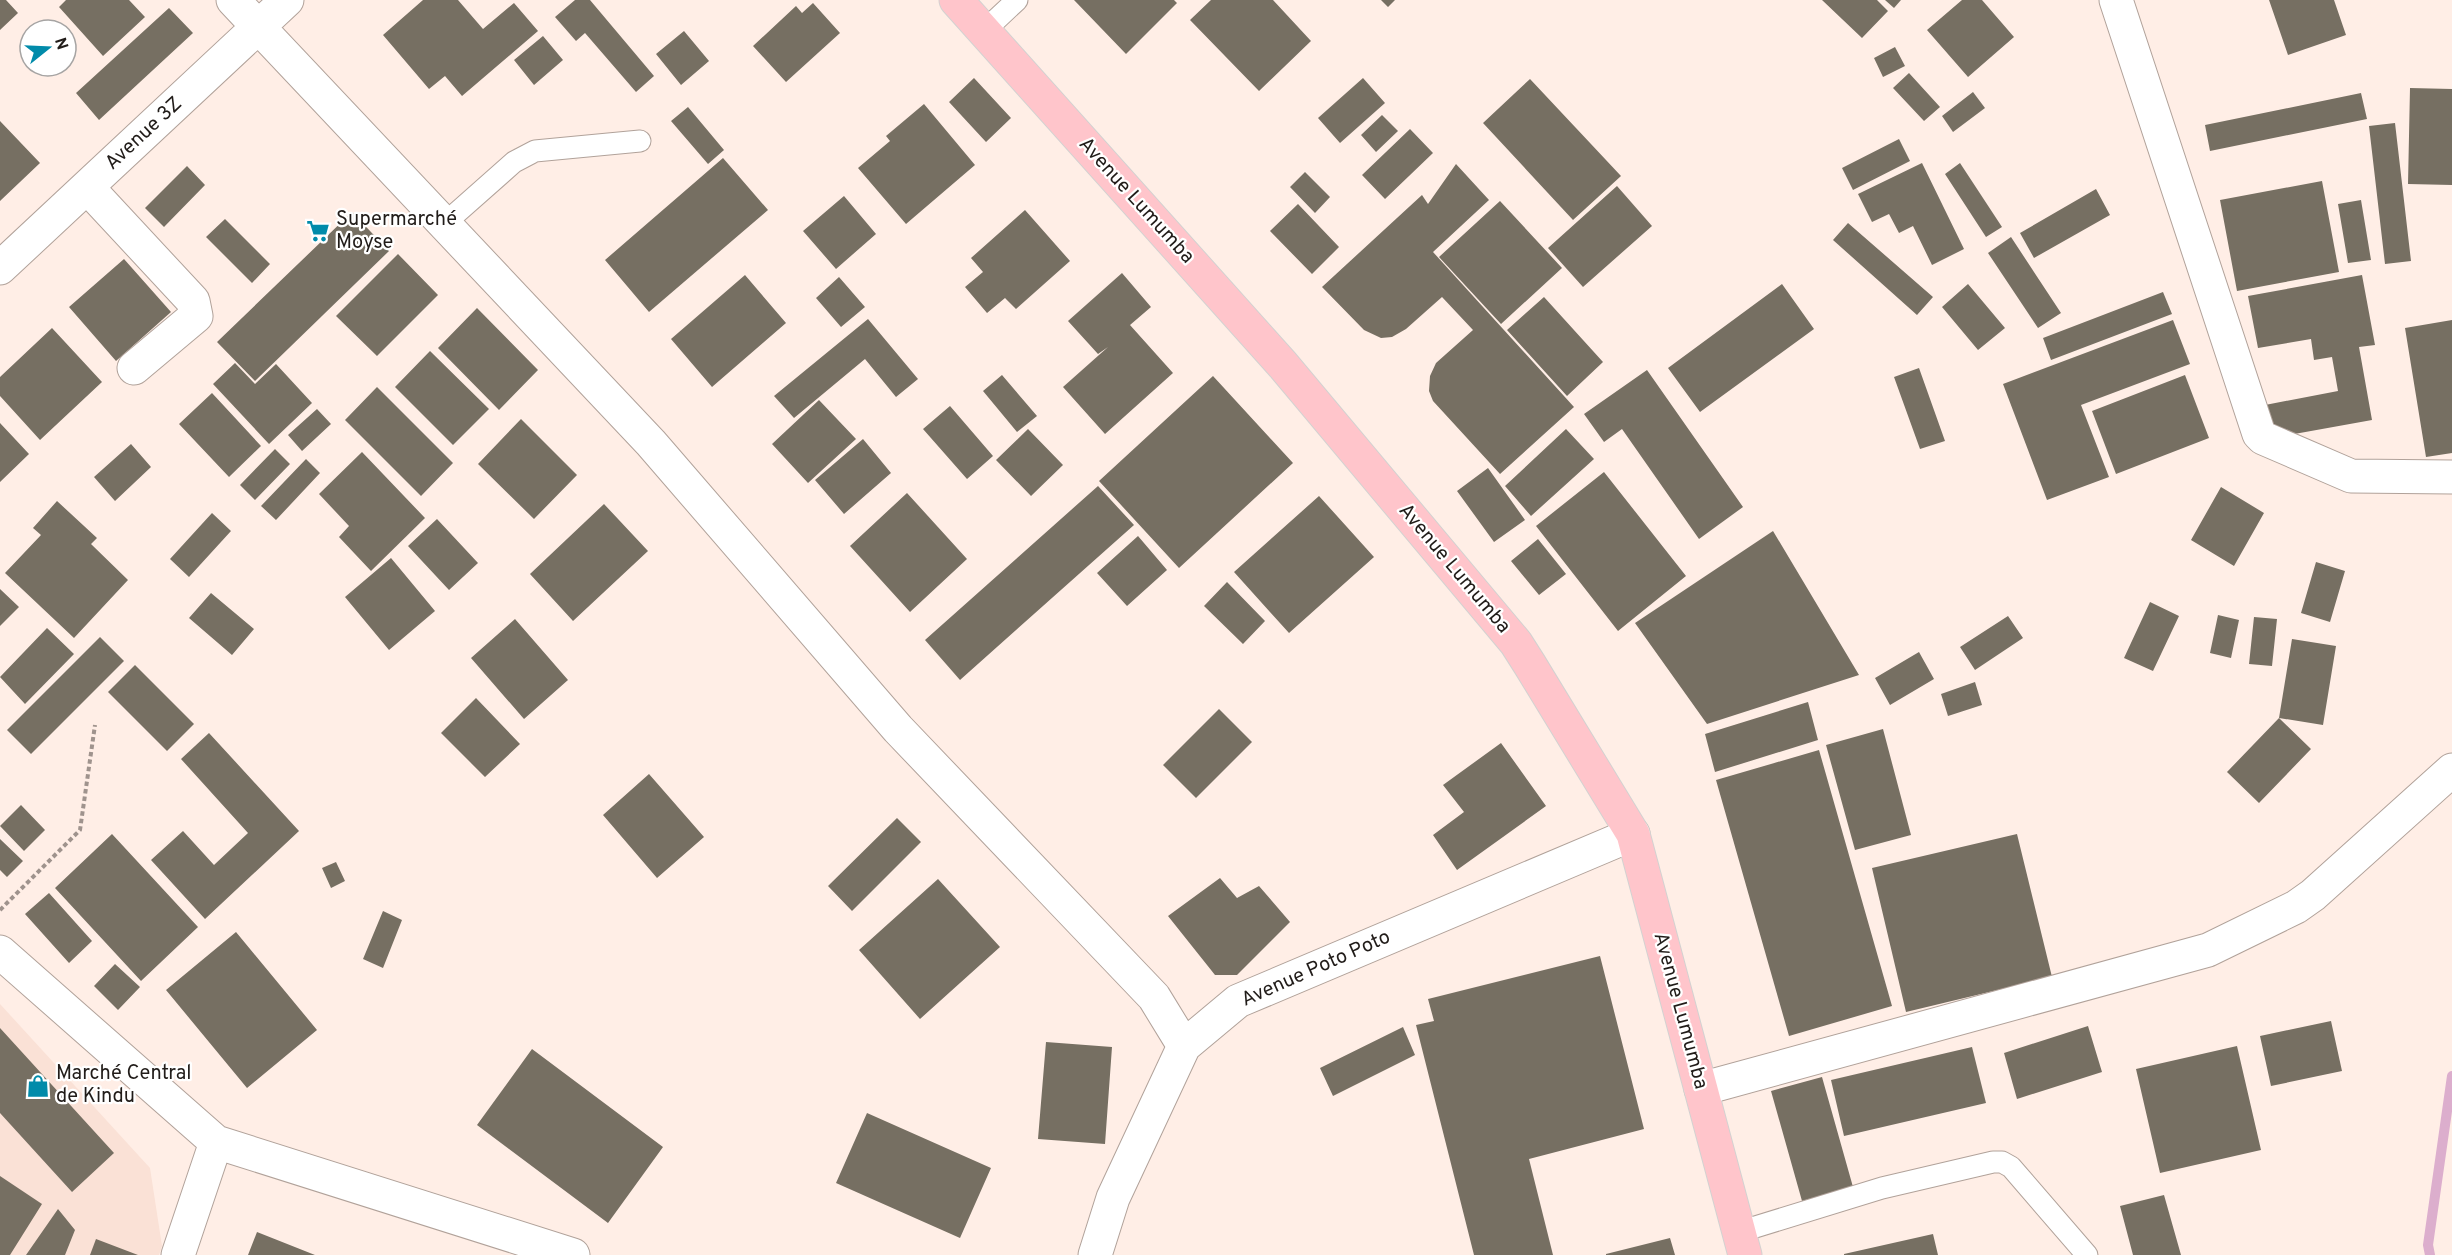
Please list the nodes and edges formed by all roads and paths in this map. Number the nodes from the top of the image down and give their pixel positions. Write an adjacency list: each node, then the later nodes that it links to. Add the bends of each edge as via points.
1 (232, 0): 6 (street)
2 (287, 0): 6 (street, Avenue 3Z)
3 (956, 0): 7 (main road, Avenue Lumumba)
4 (1017, 0): 7 (lane)
5 (2116, 0): 13 (street, via 2259,434 2351,476)
6 (258, 27): 9 (street, Avenue 3Z); 10 (street)
7 (984, 31): 16 (main road, Avenue Lumumba, via 1283,365 1516,643)
8 (639, 141): 10 (lane, via 535,151 514,162)
9 (87, 187): 11 (street, Avenue 3Z); 12 (street, via 193,301 196,316)
10 (444, 224): 19 (street, via 651,443 898,729 1154,997)
11 (0, 268)
12 (134, 368)
13 (2452, 477)
14 (94, 725): 17 (path, via 80,830)
15 (2452, 770): 20 (street, via 2313,895 2208,951)
16 (1633, 834): 19 (street, Avenue Poto Poto, via 1238,1001); 20 (main road, Avenue Lumumba)
17 (0, 910)
18 (0, 952): 21 (street)
19 (1184, 1046): 25 (street, Avenue Poto Poto, via 1113,1198)
20 (1701, 1089): 22 (main road, Avenue Lumumba)
21 (216, 1142): 23 (street); 24 (street)
22 (1742, 1244): 26 (lane, via 1882,1188 2002,1162 2011,1167)
23 (178, 1255)
24 (573, 1255)
25 (1095, 1255)
26 (2087, 1255)

